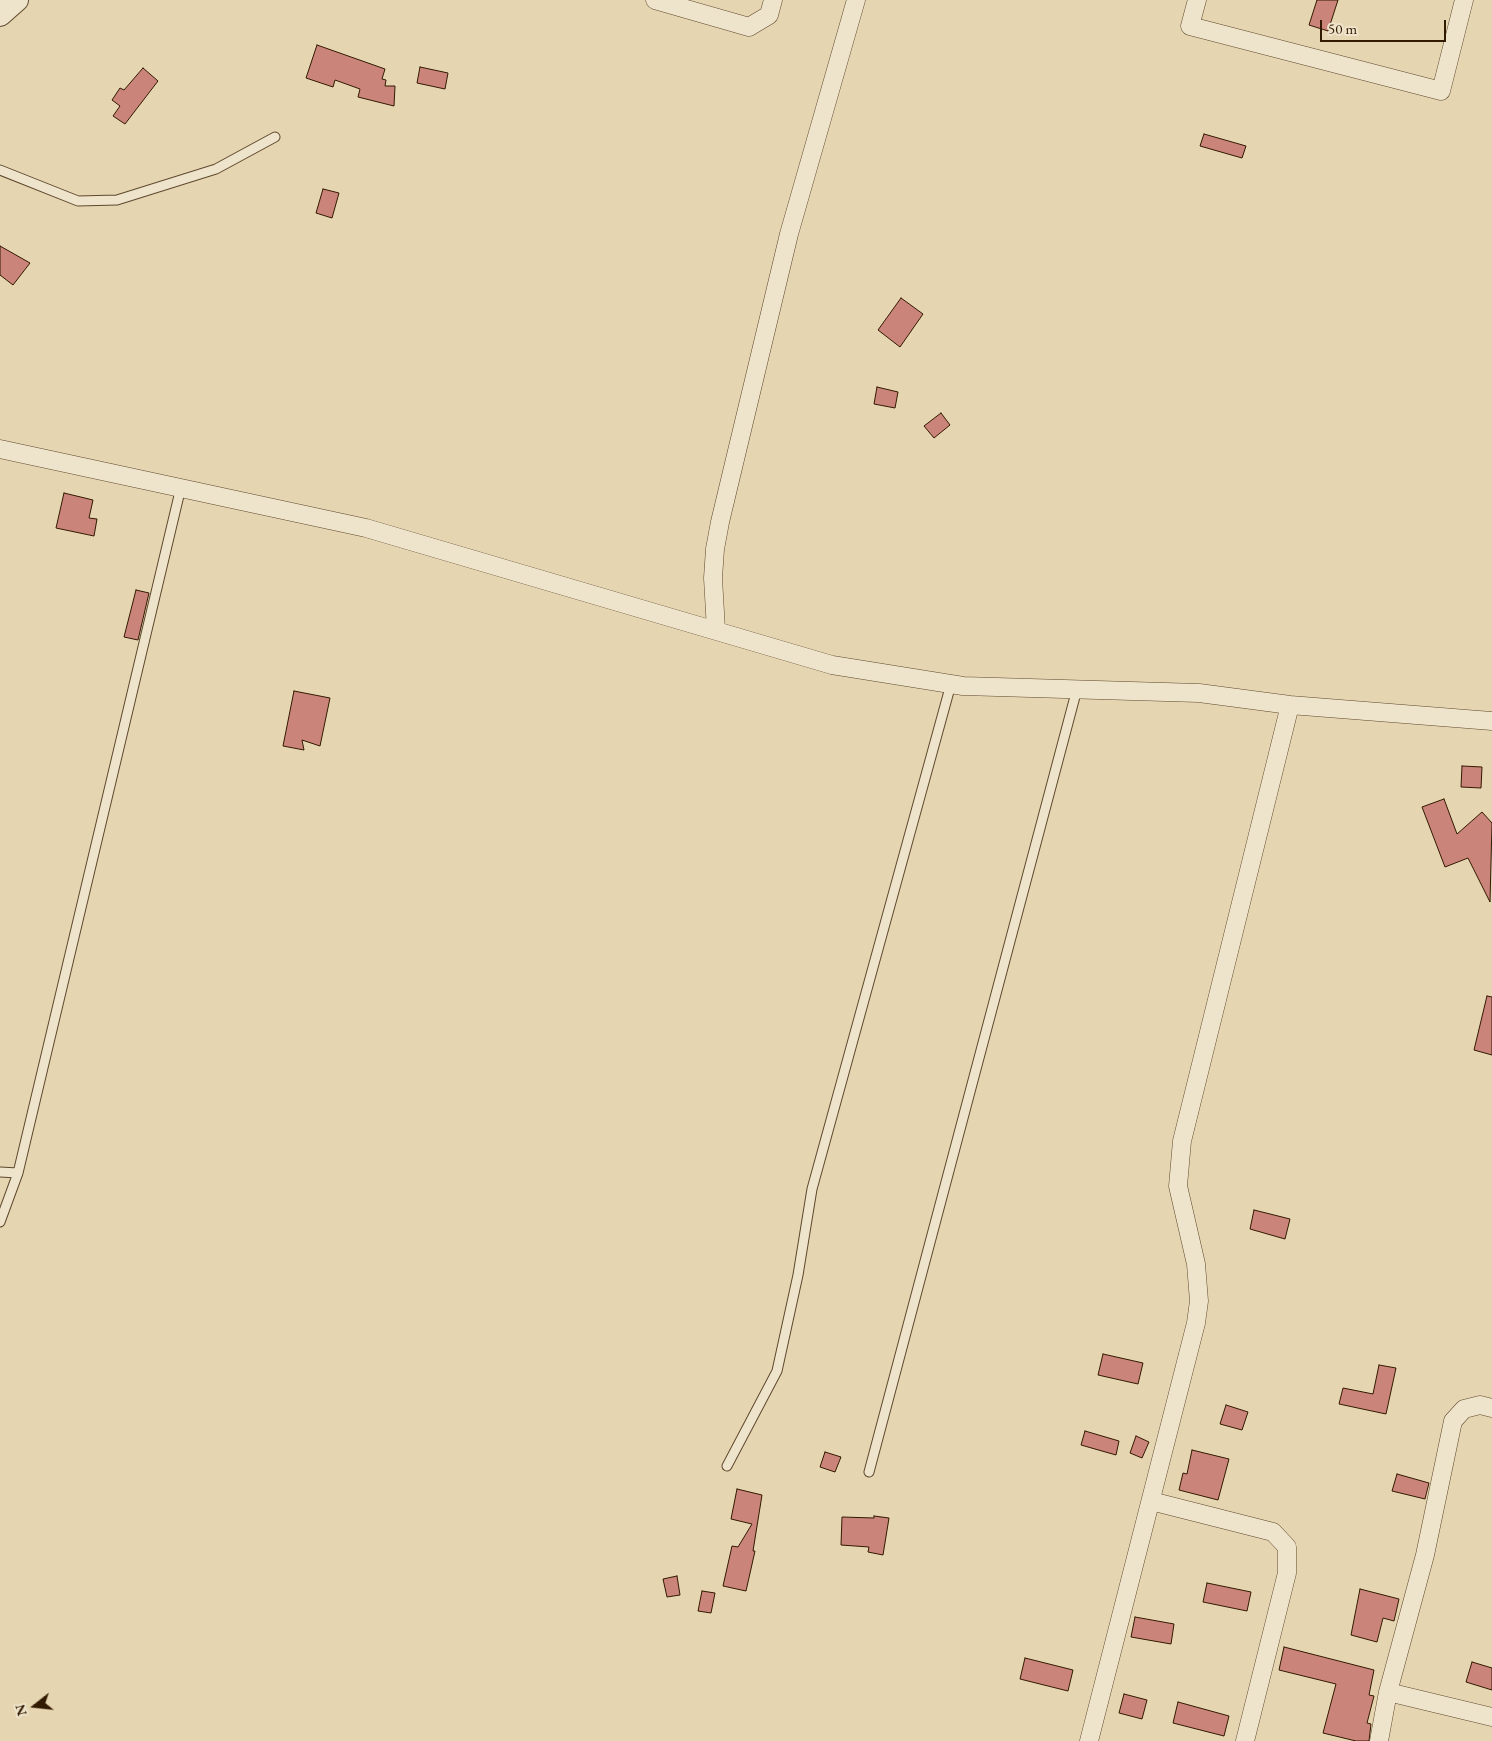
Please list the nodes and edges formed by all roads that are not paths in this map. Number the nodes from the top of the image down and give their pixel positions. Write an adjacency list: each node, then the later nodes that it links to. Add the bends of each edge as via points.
1 (17, 0): 7 (street)
2 (655, 0): 3 (street, via 749,27 769,15)
3 (773, 0)
4 (856, 0): 12 (street, via 789,234 720,522 713,578)
5 (1197, 0): 6 (street, via 1190,26 1441,91)
6 (1464, 0)
7 (0, 15)
8 (275, 138): 9 (lane, via 216,169 117,200 78,201)
9 (0, 170)
10 (0, 449): 11 (street)
11 (181, 487): 12 (street, via 366,528); 18 (lane)
12 (716, 630): 13 (street, via 832,665)
13 (951, 684): 14 (street); 21 (lane, via 812,1189 798,1276 777,1372)
14 (1077, 689): 15 (street, via 1199,693); 22 (lane)
15 (1290, 705): 16 (street); 23 (street, via 1182,1142 1178,1186 1196,1264 1199,1301)
16 (1492, 720)
17 (0, 1172): 18 (lane)
18 (18, 1173): 19 (lane)
19 (0, 1222)
20 (1492, 1408): 24 (street, via 1480,1405 1464,1409 1453,1420 1425,1555)
21 (727, 1466)
22 (869, 1472)
23 (1151, 1502): 26 (street); 27 (street, via 1273,1532 1287,1546 1287,1573)
24 (1388, 1692): 25 (street); 28 (street)
25 (1492, 1717)
26 (1089, 1741)
27 (1245, 1741)
28 (1379, 1741)

